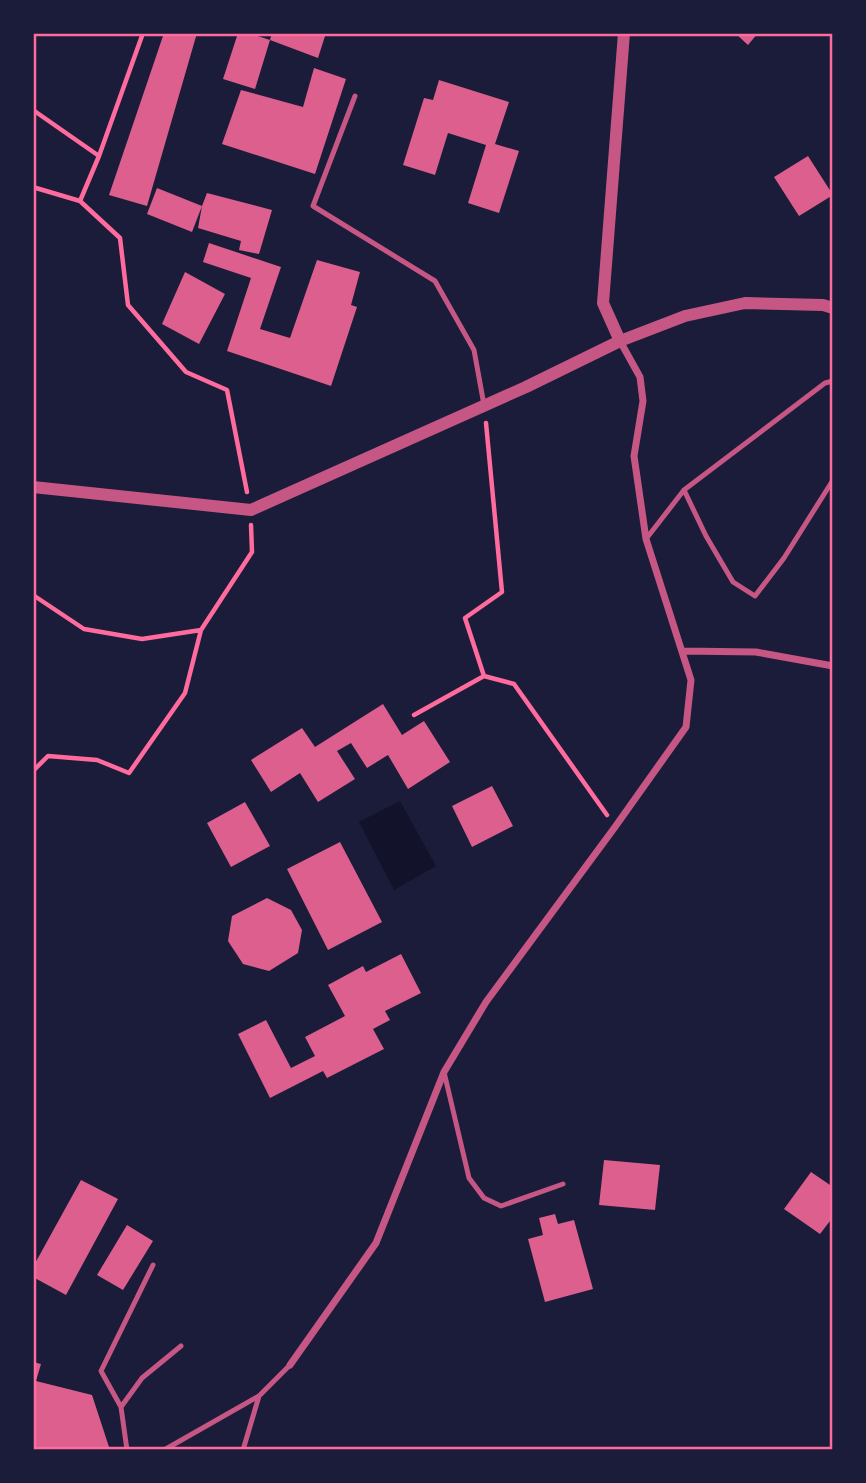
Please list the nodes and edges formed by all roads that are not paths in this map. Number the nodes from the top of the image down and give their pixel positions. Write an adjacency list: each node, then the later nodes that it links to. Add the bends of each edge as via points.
1 (624, 33): 4 (street, via 603,303)
2 (355, 96): 6 (lane, via 313,206 435,281 474,350)
3 (833, 308): 4 (street, via 745,303 685,316)
4 (620, 341): 6 (street); 10 (street, via 640,377 643,401 634,456)
5 (833, 381): 9 (lane)
6 (484, 405): 8 (street, via 251,510)
7 (833, 480): 9 (lane, via 755,596 733,582)
8 (33, 487)
9 (684, 490): 10 (lane)
10 (646, 539): 11 (street)
11 (682, 651): 12 (street, via 756,652); 13 (street, via 691,680 687,727 485,1002)
12 (833, 666)
13 (444, 1072): 14 (lane, via 469,1178 484,1198 501,1206); 17 (street, via 376,1243)
14 (564, 1184)
15 (153, 1265): 19 (lane, via 101,1371)
16 (181, 1346): 19 (lane, via 142,1378)
17 (290, 1365): 18 (lane)
18 (259, 1396): 21 (lane); 22 (lane)
19 (121, 1407): 20 (lane)
20 (127, 1450)
21 (164, 1450)
22 (243, 1450)

